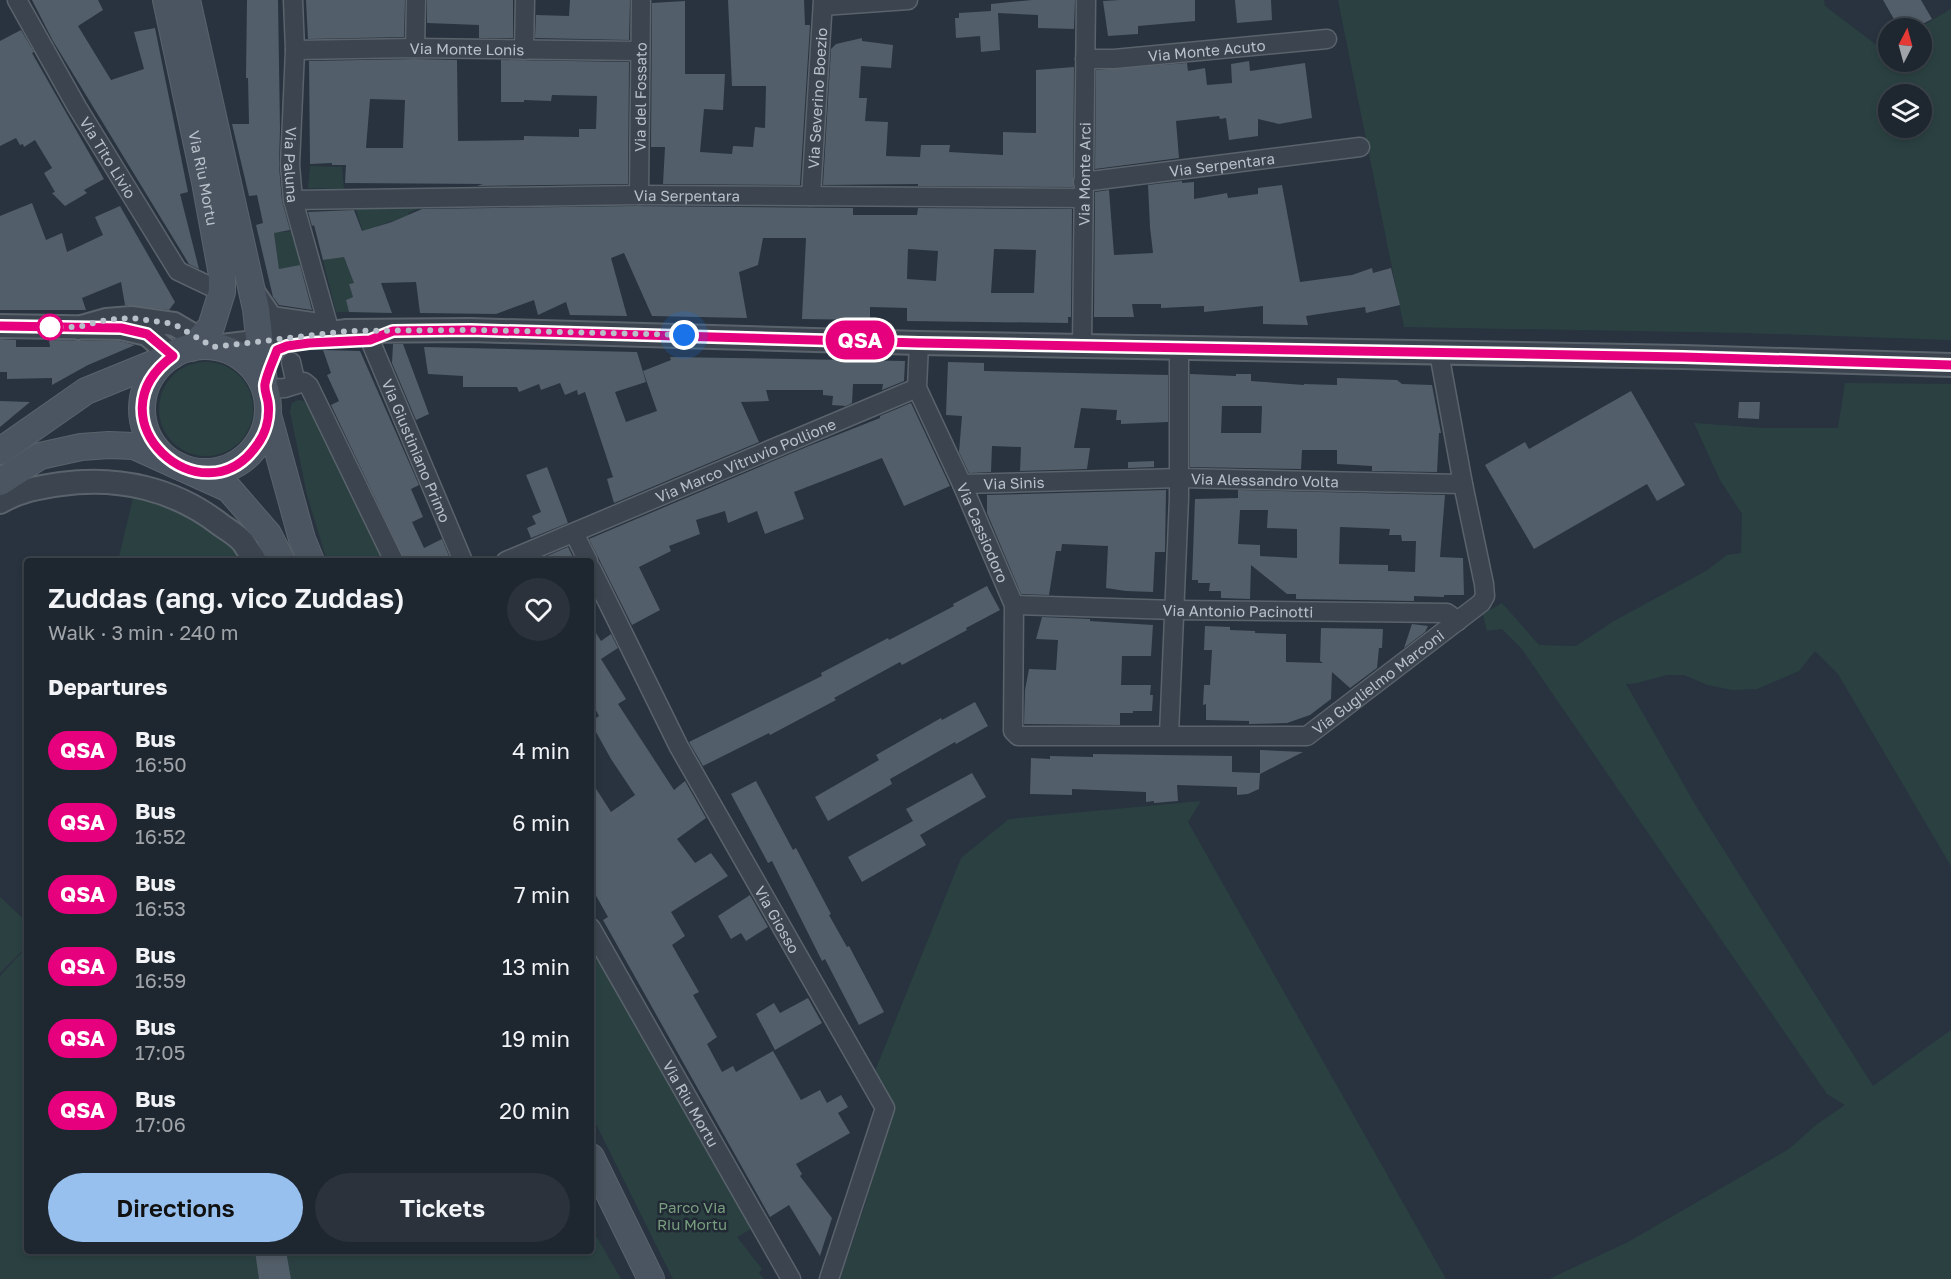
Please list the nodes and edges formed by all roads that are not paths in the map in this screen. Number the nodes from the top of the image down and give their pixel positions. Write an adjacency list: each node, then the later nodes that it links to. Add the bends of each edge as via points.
1 (17, 0): 23 (street, Via Tito Livio, via 77,107 178,271)
2 (166, 0): 23 (main road, Via Riu Mortu, via 206,182)
3 (188, 0): 22 (main road, Via Riu Mortu)
4 (293, 0): 13 (street, Via Paluna)
5 (416, 0): 12 (street)
6 (525, 0): 14 (street)
7 (641, 0): 15 (street, Via del Fossato)
8 (908, 0): 10 (street)
9 (1086, 0): 16 (street, Via Monte Arci)
10 (823, 3): 20 (street, Via Severino Boezio)
11 (1327, 39): 16 (street, Via Monte Acuto)
12 (416, 48): 13 (street, Via Monte Lonis); 14 (street, Via Monte Lonis)
13 (295, 50): 21 (street, Via Paluna, via 290,165)
14 (524, 50): 15 (street, Via Monte Lonis)
15 (640, 51): 19 (street, Via del Fossato)
16 (1085, 59): 18 (street, Via Monte Arci)
17 (1360, 147): 18 (street, Via Serpentara)
18 (1083, 190): 20 (street, Via Serpentara); 31 (street, Via Monte Arci)
19 (639, 195): 20 (street, Via Serpentara); 21 (street, Via Serpentara)
20 (811, 196)
21 (293, 200): 26 (street, Via Paluna)
22 (252, 291): 26 (street, via 271,318); 29 (main road, Via Riu Mortu)
23 (222, 292): 32 (main road, Via Riu Mortu, via 211,327)
24 (0, 326): 25 (street)
25 (78, 327): 32 (street, via 121,328); 32 (street, via 131,318 174,324)
26 (338, 328): 27 (street); 29 (street)
27 (393, 331): 28 (street); 30 (street)
28 (370, 340): 38 (street, via 309,343 277,350); 54 (street, Via Giustiniano Primo)
29 (258, 341): 32 (street); 38 (main road, Via Riu Mortu)
30 (919, 343): 31 (street); 39 (street, Via Cassiodoro)
31 (1082, 346): 33 (street)
32 (194, 348): 38 (main road, via 225,350 242,359 253,368); 41 (main road, via 86,391); 42 (main road, via 157,369 148,384 142,413 156,449)
33 (1179, 348): 34 (street); 43 (street)
34 (1439, 353): 36 (street); 47 (street, Via Guglielmo Marconi)
35 (291, 362): 37 (street)
36 (1951, 365)
37 (296, 384): 38 (street); 53 (street, via 304,382 309,386)
38 (264, 388): 40 (main road)
39 (917, 388): 46 (street, Via Cassiodoro); 49 (street, Via Marco Vitruvio Pollione)
40 (268, 415): 42 (main road, via 257,446 238,463 214,471); 52 (main road)
41 (4, 442)
42 (182, 468): 45 (main road, via 134,446 81,447 40,456); 51 (main road, via 229,489 268,534)
43 (1179, 478): 44 (street, Via Alessandro Volta); 47 (street, Via Alessandro Volta); 59 (street)
44 (1067, 480): 46 (street, Via Sinis)
45 (0, 482)
46 (962, 484): 58 (street, Via Cassiodoro)
47 (1462, 484): 60 (street, Via Guglielmo Marconi, via 1485,596)
48 (0, 502): 50 (street, via 38,487 68,483 107,481 138,485 203,511 242,540)
49 (574, 533): 55 (street); 56 (street)
50 (254, 558)
51 (280, 558)
52 (310, 558)
53 (393, 558)
54 (462, 558)
55 (513, 558)
56 (586, 558)
57 (594, 574): 67 (street, Via Giosso, via 679,747 885,1108)
58 (1014, 605): 59 (street, Via Antonio Pacinotti); 61 (street, Via Cassiodoro)
59 (1175, 610): 60 (street, Via Antonio Pacinotti, via 1448,614); 62 (street)
60 (1458, 621): 62 (street, Via Guglielmo Marconi, via 1307,736)
61 (1012, 731): 62 (street, Via Guglielmo Marconi, via 1018,736)
62 (1169, 735)
63 (594, 933): 66 (street, Via Riu Mortu)
64 (594, 1163): 65 (main road)
65 (651, 1279)
66 (791, 1279)
67 (829, 1279)

